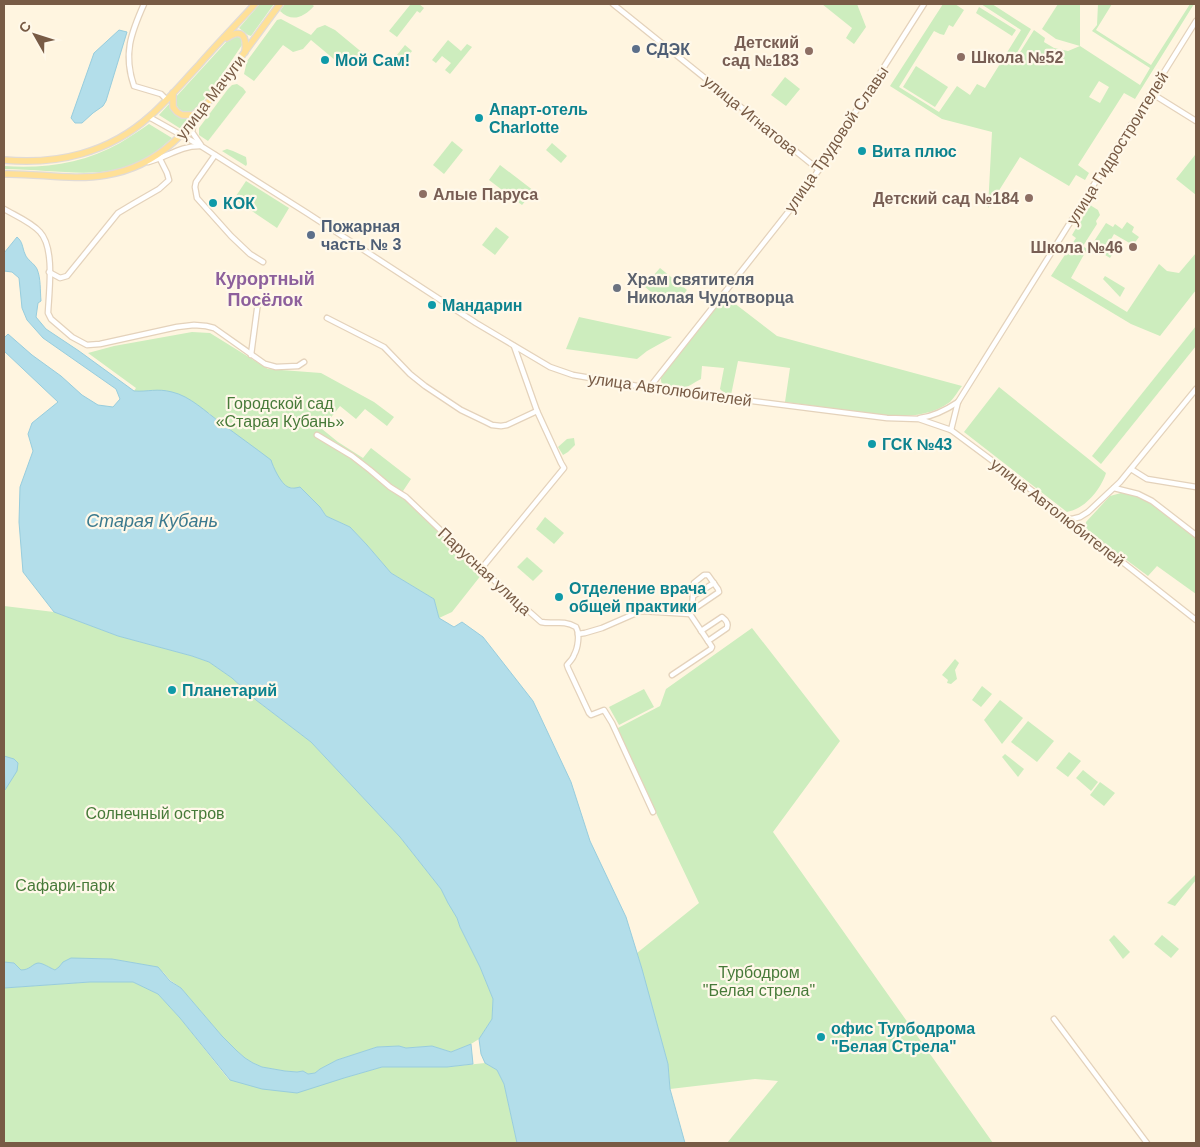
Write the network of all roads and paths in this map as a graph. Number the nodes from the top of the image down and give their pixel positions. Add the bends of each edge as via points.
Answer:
1 (144, 4) edge
2 (255, 4) edge
3 (280, 4) edge
4 (613, 4) edge
5 (924, 4) edge
6 (1196, 21) edge
7 (217, 45) junction
8 (245, 52) junction
9 (173, 93) junction
10 (1151, 94) junction
11 (213, 96) junction
12 (167, 100) junction
13 (149, 117) junction
14 (194, 121) junction
15 (1196, 121) edge
16 (182, 135) junction
17 (202, 146) junction
18 (215, 155) junction
19 (160, 159) junction
20 (4, 160) edge
21 (145, 163) junction
22 (819, 170) junction
23 (4, 174) edge
24 (4, 210) edge
25 (263, 262) dead end
26 (49, 272) junction
27 (258, 302) dead end
28 (327, 318) dead end
29 (514, 346) junction
30 (251, 354) junction
31 (304, 362) dead end
32 (649, 388) junction
33 (1196, 389) edge
34 (958, 402) junction
35 (538, 411) junction
36 (919, 419) junction
37 (951, 430) junction
38 (317, 435) dead end
39 (1131, 469) junction
40 (1196, 487) edge
41 (1114, 488) junction
42 (1065, 517) junction
43 (1196, 535) edge
44 (481, 569) junction
45 (714, 583) junction
46 (693, 596) junction
47 (691, 612) junction
48 (1196, 620) edge
49 (701, 630) junction
50 (578, 634) junction
51 (708, 641) junction
52 (672, 674) dead end
53 (653, 812) dead end
54 (1054, 1019) dead end
55 (1147, 1143) edge

1 - 12 street via 128,52 131,77 134,86 161,94
2 - 7 main road, улица Мачуги
3 - 8 main road, улица Мачуги
4 - 22 street, улица Игнатова
5 - 22 street, улица Трудовой Славы
6 - 10 street, улица Гидростроителей
7 - 8 main road via 238,33 245,39
7 - 9 main road, улица Мачуги
8 - 11 main road, улица Мачуги
9 - 11 main road via 173,107 188,116
9 - 12 main road, улица Мачуги
10 - 15 street
10 - 34 street, улица Гидростроителей
11 - 14 main road, улица Мачуги
12 - 13 main road, улица Мачуги
13 - 16 street, улица Автолюбителей
13 - 20 main road, улица Мачуги via 108,143 71,157 47,161
14 - 16 main road, улица Мачуги
14 - 17 street via 192,132
16 - 17 street, улица Автолюбителей
16 - 21 main road, улица Мачуги
17 - 18 street, улица Автолюбителей
17 - 19 street via 180,149
18 - 25 street via 196,182 197,198 231,236
18 - 29 street, улица Автолюбителей
19 - 21 street
19 - 26 street via 169,180 118,213 67,276 60,278
21 - 23 main road, улица Мачуги via 106,176 76,178
22 - 32 street, улица Трудовой Славы
24 - 26 street via 42,234 48,245
26 - 30 street via 48,313 51,319 87,345 194,325 214,328
27 - 30 street
28 - 35 street via 384,347 425,386 461,410 492,425 507,425
29 - 32 street, улица Автолюбителей via 550,367 573,375
29 - 35 street
30 - 31 street via 276,367 298,366
32 - 36 street, улица Автолюбителей via 887,418
33 - 39 street
34 - 36 street, улица Гидростроителей via 940,413
34 - 37 street, улица Гидростроителей
35 - 44 street via 564,468
36 - 37 street, улица Автолюбителей
37 - 42 street, улица Автолюбителей
38 - 44 street, Парусная улица via 406,496
39 - 40 street via 1147,479
39 - 41 street
41 - 42 street via 1080,517
41 - 43 street via 1152,501
42 - 48 street, улица Автолюбителей
44 - 50 street, Парусная улица via 540,622 566,622 576,627
45 - 46 street
45 - 46 street via 704,575 694,582
45 - 47 street via 719,592
46 - 47 street
47 - 49 street
47 - 50 street via 641,611 602,628
49 - 51 street
49 - 51 street via 722,617 726,619 727,628
50 - 53 street via 577,648 568,668 589,713 594,715 604,710 612,723
51 - 52 street via 712,649
54 - 55 street

